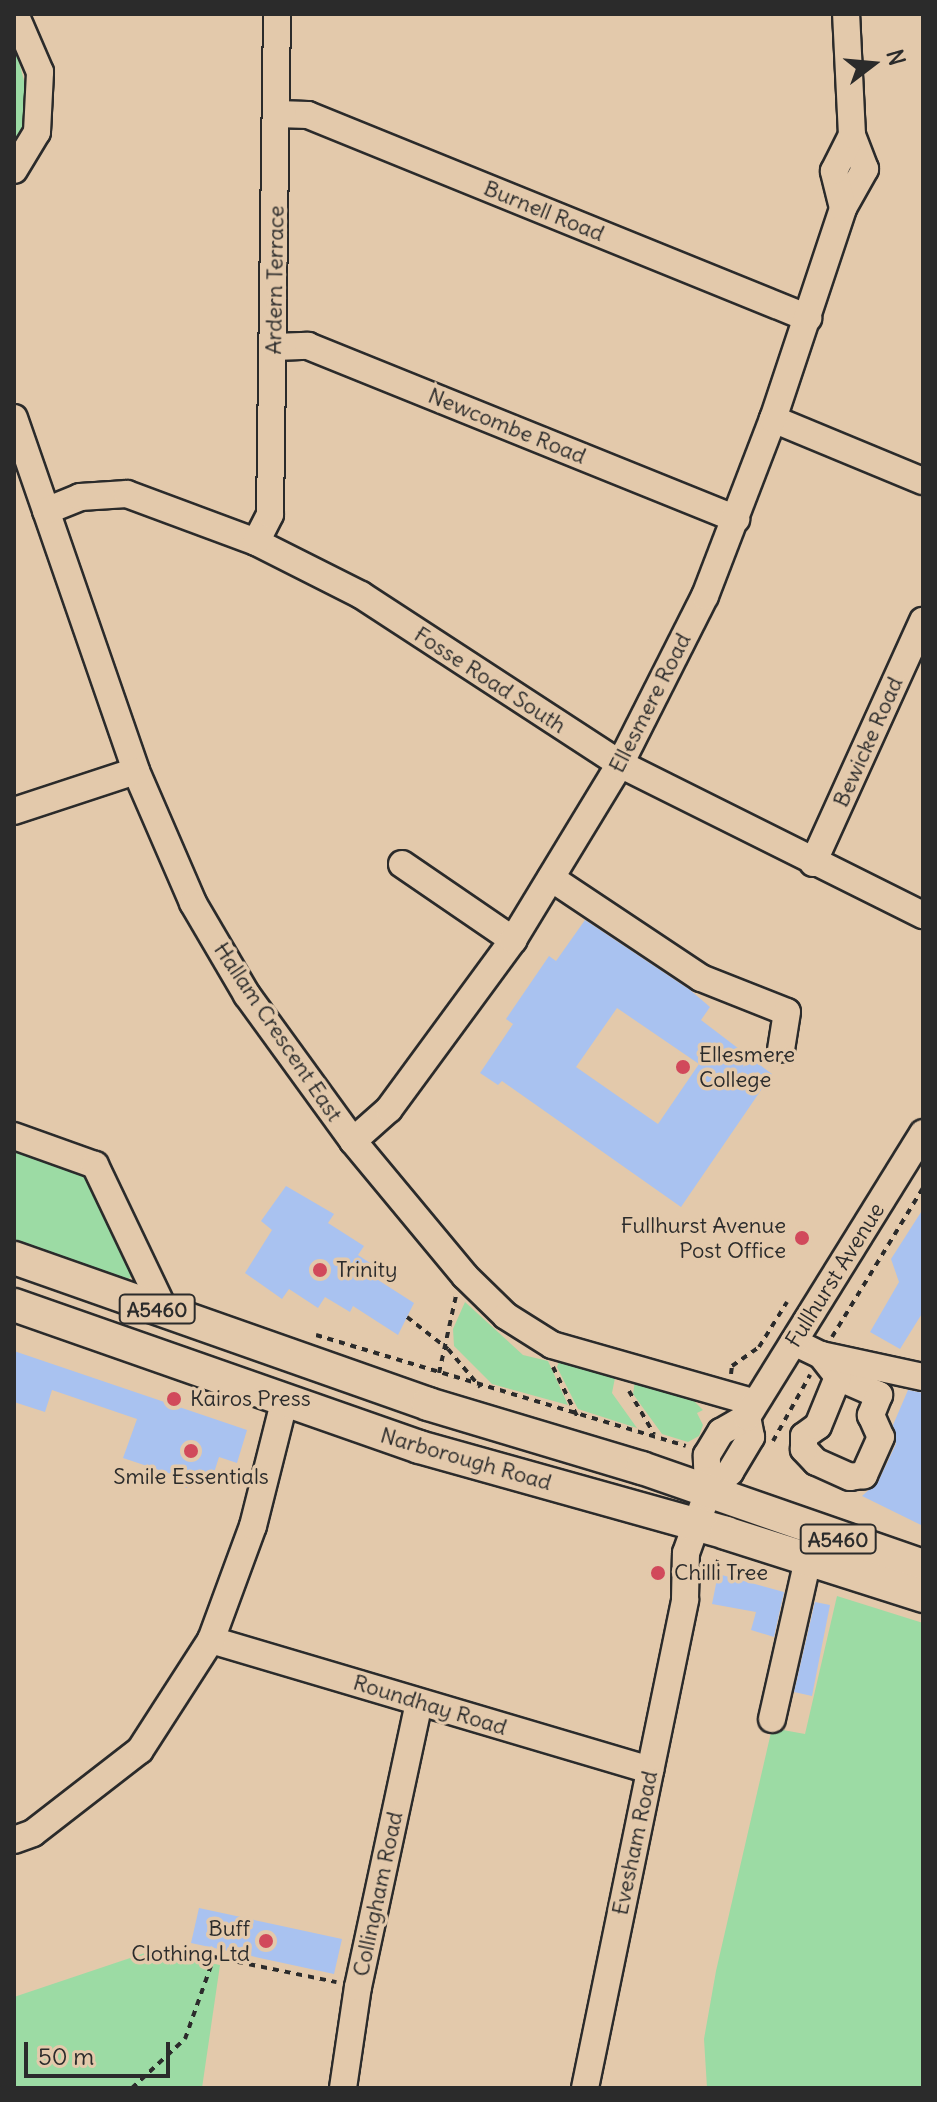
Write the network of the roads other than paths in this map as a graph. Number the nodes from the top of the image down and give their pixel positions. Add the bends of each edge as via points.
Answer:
1 (277, 14) edge
2 (846, 14) edge
3 (22, 16) edge
4 (277, 114) junction
5 (14, 170) edge
6 (808, 318) junction
7 (275, 347) junction
8 (14, 418) edge
9 (773, 419) junction
10 (923, 481) edge
11 (46, 511) junction
12 (736, 519) junction
13 (256, 542) junction
14 (923, 621) edge
15 (620, 764) junction
16 (136, 771) junction
17 (14, 811) edge
18 (813, 863) junction
19 (402, 864) dead end
20 (551, 878) junction
21 (923, 915) edge
22 (513, 940) junction
23 (781, 1049) dead end
24 (14, 1136) edge
25 (922, 1137) edge
26 (353, 1141) junction
27 (14, 1258) edge
28 (14, 1305) edge
29 (165, 1312) junction
30 (794, 1342) junction
31 (821, 1355) junction
32 (838, 1377) dead end
33 (923, 1377) edge
34 (713, 1392) junction
35 (284, 1403) junction
36 (751, 1410) junction
37 (710, 1438) junction
38 (708, 1492) junction
39 (698, 1525) junction
40 (808, 1559) junction
41 (923, 1566) edge
42 (923, 1596) edge
43 (211, 1640) junction
44 (419, 1702) junction
45 (772, 1719) dead end
46 (650, 1770) junction
47 (14, 1840) edge
48 (343, 2088) edge
49 (585, 2088) edge

1 - 4 street, Ardern Terrace
2 - 6 street, Ellesmere Road via 852,135 865,169 843,208
3 - 5 street via 40,72 37,132
4 - 6 street, Burnell Road via 308,115
4 - 7 street, Ardern Terrace
6 - 9 street, Ellesmere Road
7 - 12 street, Newcombe Road via 308,346
7 - 13 street, Ardern Terrace via 270,514
8 - 11 street, Hallam Crescent East
9 - 10 street
9 - 12 street, Ellesmere Road
11 - 13 street, Fosse Road South via 80,497 127,494
11 - 16 street, Hallam Crescent East
12 - 15 street, Ellesmere Road via 705,596
13 - 15 street, Fosse Road South via 361,595
14 - 18 street, Bewicke Road
15 - 18 street, Fosse Road South
15 - 20 street, Ellesmere Road
16 - 17 street
16 - 26 street, Hallam Crescent East via 193,903 247,995
18 - 21 street, Fosse Road South
19 - 22 street
20 - 22 street, Ellesmere Road
20 - 23 street via 701,978 787,1012
22 - 26 street, Ellesmere Road via 389,1109
24 - 29 street via 95,1165
25 - 30 street, Fullhurst Avenue
26 - 34 street, Hallam Crescent East via 465,1276 506,1316 552,1345
27 - 29 main road, Narborough Road / A5460
28 - 35 main road, Narborough Road / A5460
29 - 38 main road, Narborough Road / A5460 via 428,1404
30 - 31 street
30 - 36 street, Fullhurst Avenue
31 - 32 street
31 - 33 street
34 - 36 street, Hallam Crescent East
34 - 37 street
35 - 39 main road, Narborough Road / A5460 via 419,1447
35 - 43 street via 253,1526
36 - 37 street, Fullhurst Avenue
36 - 38 street, Fullhurst Avenue via 751,1437 730,1472
37 - 38 street, Fullhurst Avenue
38 - 39 street, Fullhurst Avenue
38 - 41 main road, Narborough Road / A5460
39 - 40 main road, Narborough Road / A5460
39 - 46 street, Evesham Road via 683,1574 685,1599
40 - 42 main road, Narborough Road / A5460
40 - 45 street
43 - 44 street, Roundhay Road
43 - 47 street via 140,1750 33,1833
44 - 46 street, Roundhay Road
44 - 48 street, Collingham Road via 358,1987
46 - 49 street, Evesham Road

